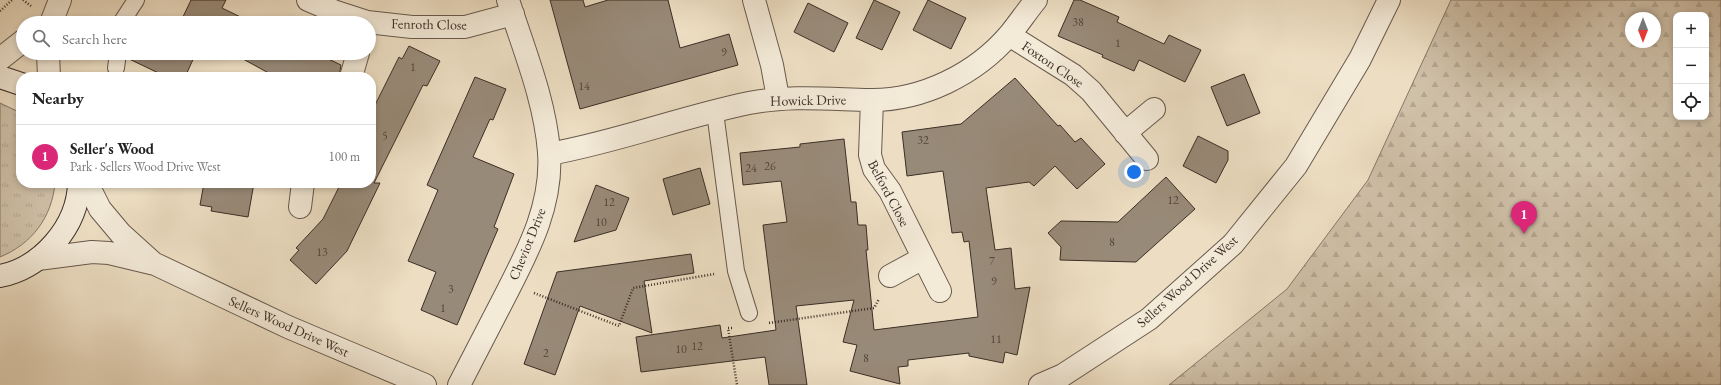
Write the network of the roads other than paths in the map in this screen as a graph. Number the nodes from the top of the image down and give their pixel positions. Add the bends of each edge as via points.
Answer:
1 (60, 0) edge
2 (136, 0) edge
3 (308, 0) edge
4 (754, 0) edge
5 (1036, 0) edge
6 (1389, 0) edge
7 (511, 7) edge
8 (52, 16) edge
9 (126, 16) edge
10 (348, 16) edge
11 (376, 23) edge
12 (1009, 35) junction
13 (16, 46) edge
14 (0, 59) edge
15 (48, 60) edge
16 (356, 60) edge
17 (49, 72) edge
18 (352, 72) edge
19 (0, 77) edge
20 (16, 82) edge
21 (778, 98) junction
22 (872, 100) junction
23 (1154, 109) dead end
24 (715, 112) junction
25 (1125, 133) junction
26 (549, 154) junction
27 (1147, 159) dead end
28 (78, 188) edge
29 (90, 188) edge
30 (302, 188) edge
31 (300, 207) dead end
32 (923, 258) junction
33 (38, 259) junction
34 (155, 264) junction
35 (0, 276) edge
36 (890, 276) road end
37 (940, 291) dead end
38 (749, 313) dead end
39 (425, 385) edge
40 (459, 385) edge
41 (1040, 385) edge

1 - 8 street
2 - 9 lane
3 - 10 street, Fenroth Close
4 - 21 street via 772,64
5 - 12 street, Howick Drive
6 - 41 street, Sellers Wood Drive West via 1360,59 1296,166 1233,244 1149,319 1063,375
7 - 11 street, Fenroth Close via 464,28
7 - 26 street, Cheviot Drive via 539,96
12 - 22 street, Howick Drive via 982,61 950,81 916,95
12 - 25 street, Foxton Close via 1073,76 1091,91
13 - 14 street
15 - 17 street
16 - 18 street
19 - 20 street
21 - 22 street, Howick Drive
21 - 24 street, Howick Drive
22 - 32 street, Belford Close via 870,155 874,169 890,191
23 - 25 street
24 - 26 street, Howick Drive via 584,148
24 - 38 lane via 736,271
25 - 27 street, Foxton Close
26 - 40 street, Cheviot Drive via 547,188 541,219 527,253
28 - 33 street via 74,212 59,238
29 - 34 street, Sellers Wood Drive West via 100,209 121,234
30 - 31 street
32 - 36 street
32 - 37 street, Belford Close
33 - 34 street, Sellers Wood Drive West via 92,252 109,253
33 - 35 street via 23,268
34 - 39 street, Sellers Wood Drive West via 288,327

